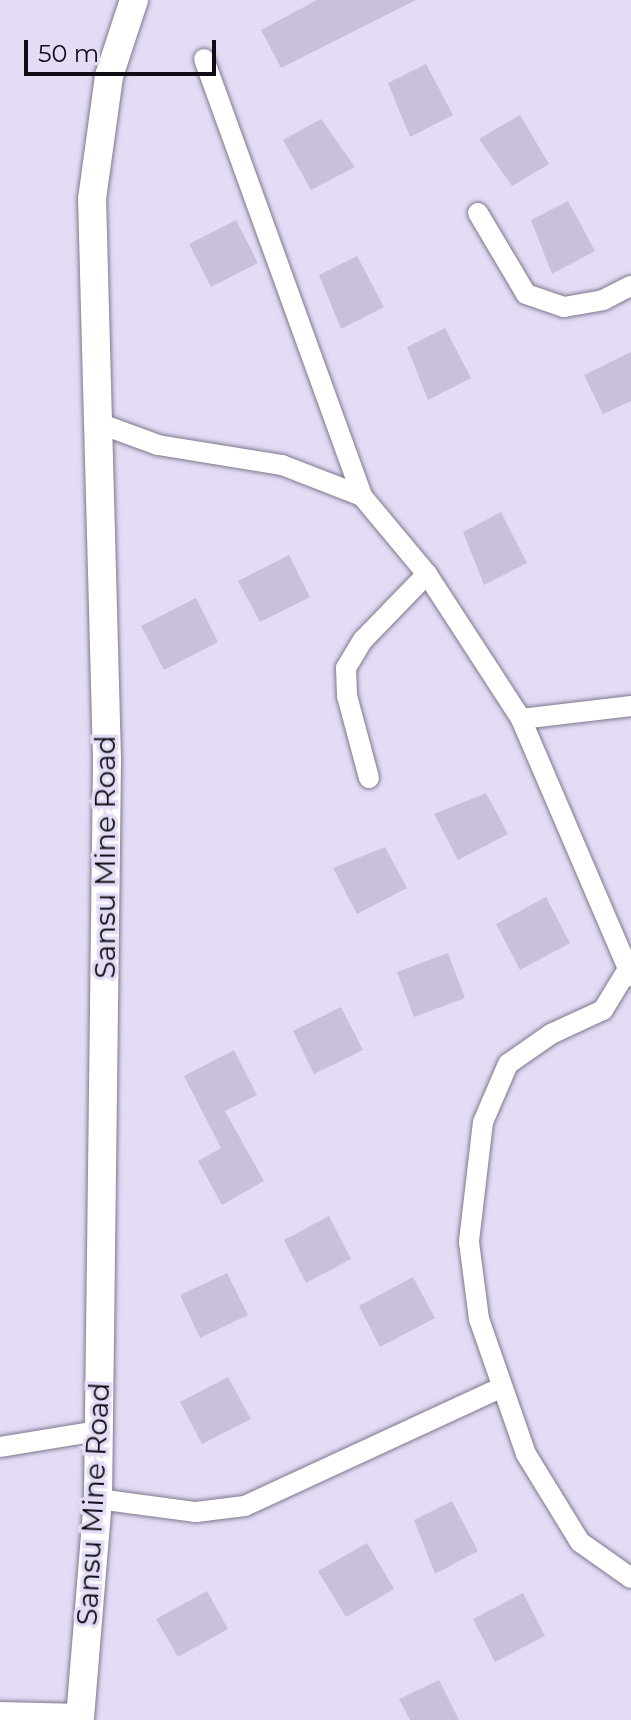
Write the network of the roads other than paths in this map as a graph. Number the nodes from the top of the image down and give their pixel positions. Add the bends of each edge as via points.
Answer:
1 (134, 0) edge
2 (204, 59) dead end
3 (478, 213) dead end
4 (631, 286) edge
5 (98, 423) junction
6 (362, 496) junction
7 (427, 574) junction
8 (631, 706) edge
9 (521, 719) junction
10 (369, 778) dead end
11 (630, 972) edge
12 (500, 1388) junction
13 (98, 1431) junction
14 (0, 1447) edge
15 (98, 1499) junction
16 (631, 1578) edge
17 (0, 1716) edge

1 - 5 street, Sansu Mine Road via 109,76 92,199
2 - 6 street
3 - 4 street via 526,294 564,307 603,300
5 - 6 street via 158,445 282,465
5 - 13 street, Sansu Mine Road via 107,759
6 - 7 street
7 - 9 street
7 - 10 street via 363,640 346,668 347,696
8 - 9 street
9 - 11 street
11 - 12 street via 603,1010 551,1034 508,1064 483,1122 469,1242 479,1319
12 - 15 street via 245,1506 196,1512
12 - 16 street via 526,1454 580,1542
13 - 14 street
13 - 15 street, Sansu Mine Road
15 - 17 street, Sansu Mine Road via 80,1718

